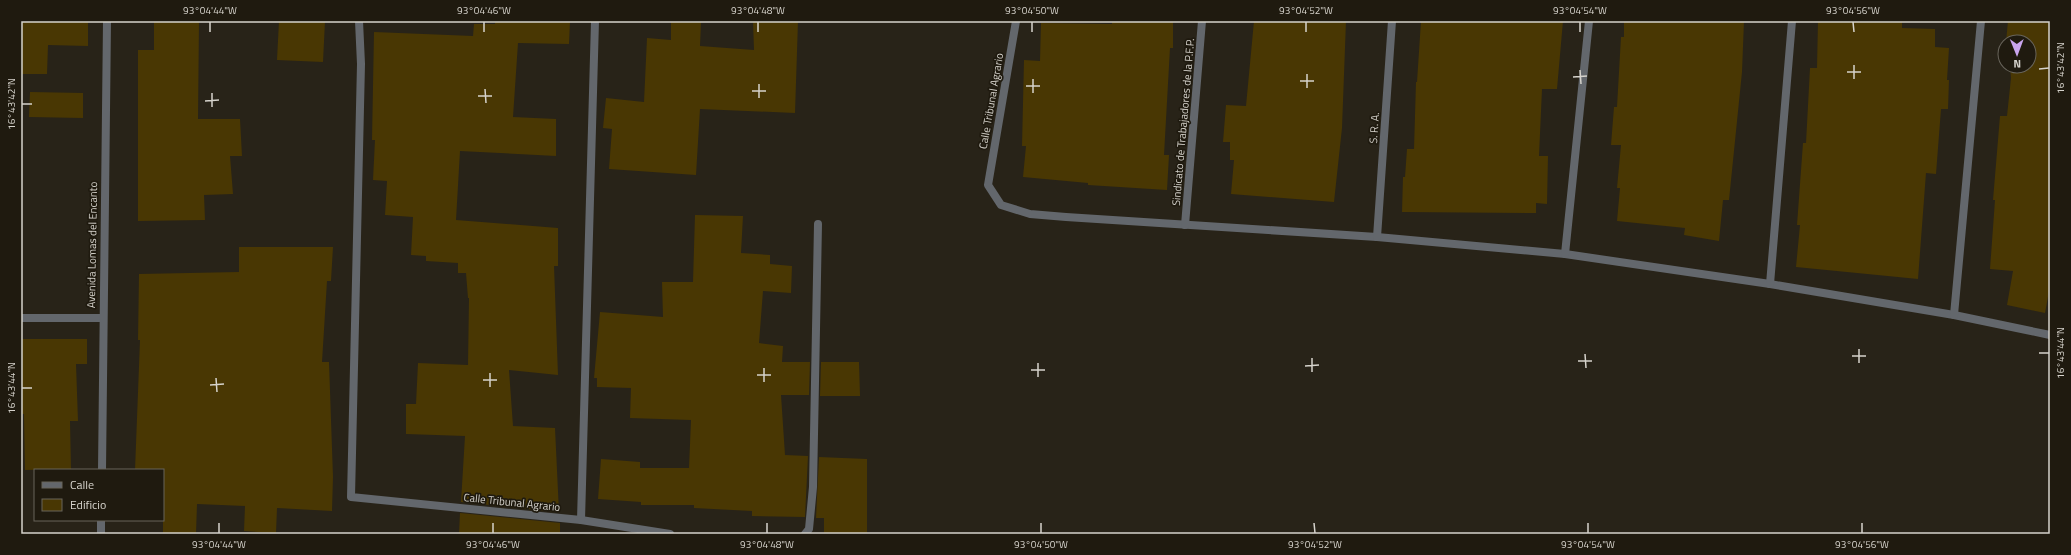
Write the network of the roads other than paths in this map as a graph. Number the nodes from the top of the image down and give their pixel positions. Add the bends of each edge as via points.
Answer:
1 (107, 21) edge
2 (359, 21) edge
3 (595, 21) edge
4 (1016, 21) edge
5 (1202, 21) edge
6 (1392, 21) edge
7 (1589, 21) edge
8 (1792, 21) edge
9 (1981, 21) edge
10 (818, 224) dead end
11 (1185, 225) junction
12 (1377, 236) junction
13 (1564, 254) junction
14 (1770, 284) junction
15 (1954, 315) junction
16 (21, 318) edge
17 (102, 318) junction
18 (2050, 335) edge
19 (102, 469) edge
20 (581, 520) junction
21 (102, 521) edge
22 (101, 534) edge
23 (670, 534) edge
24 (805, 534) edge

1 - 17 street, Avenida Lomas del Encanto
2 - 20 street, Calle Tribunal Agrario via 361,64 351,497
3 - 20 street
4 - 11 street, Calle Tribunal Agrario via 988,186 1001,205 1030,214
5 - 11 street, Sindicato de Trabajadores de la P.F.P.
6 - 12 street, S. R. A.
7 - 13 street
8 - 14 street
9 - 15 street
10 - 24 street via 813,487 809,529
11 - 12 street
12 - 13 street
13 - 14 street
14 - 15 street
15 - 18 street
16 - 17 street
17 - 19 street, Avenida Lomas del Encanto
20 - 23 street, Calle Tribunal Agrario
21 - 22 street

